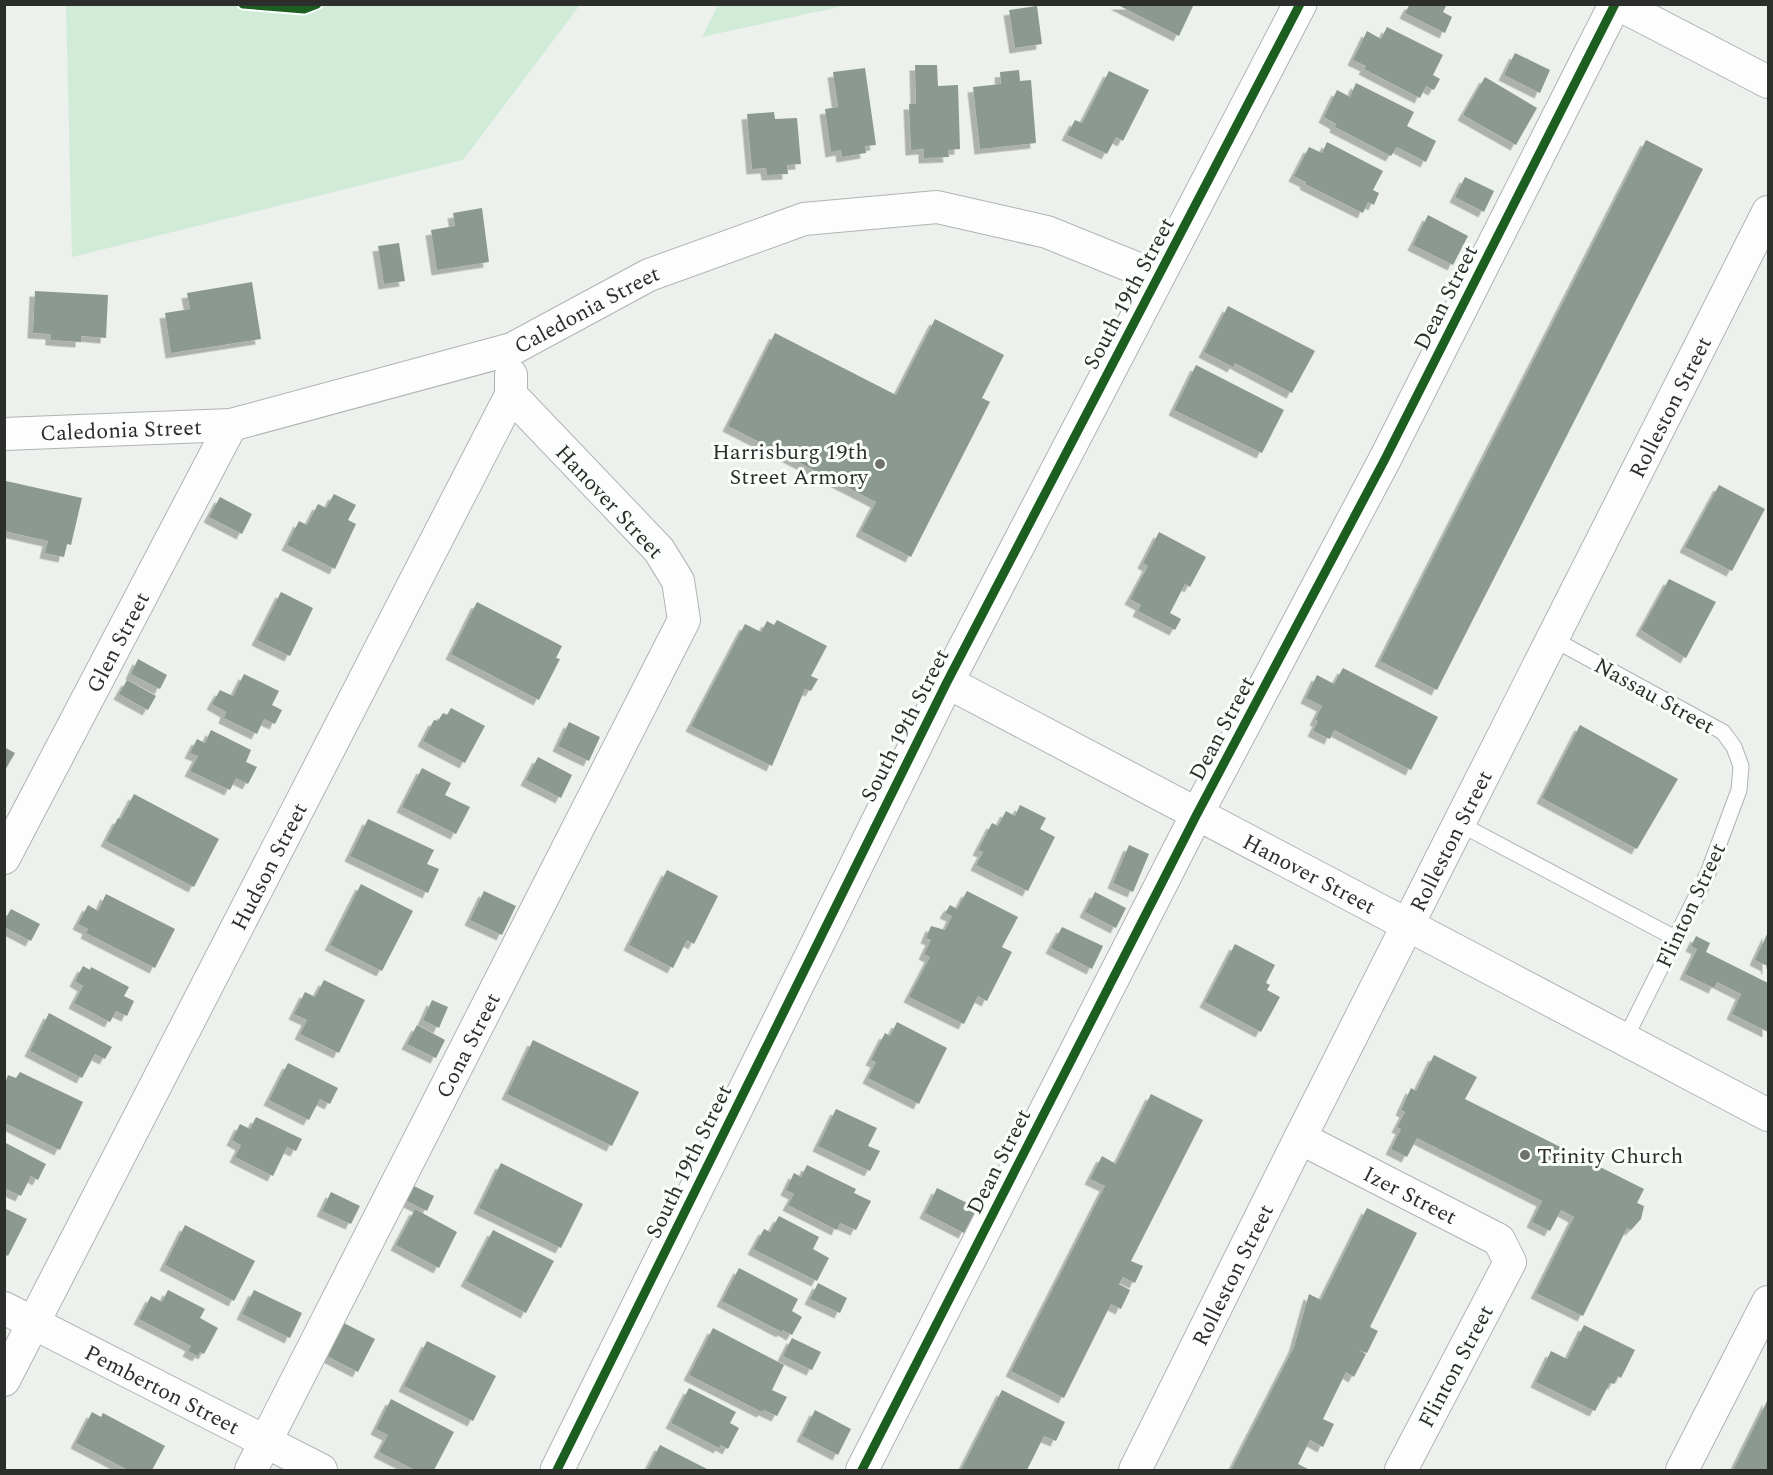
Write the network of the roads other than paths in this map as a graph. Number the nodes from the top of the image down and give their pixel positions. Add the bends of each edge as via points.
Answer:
1 (1300, 4) edge
2 (1617, 4) edge
3 (1768, 82) edge
4 (1768, 212) edge
5 (1158, 277) junction
6 (512, 349) junction
7 (511, 395) junction
8 (231, 425) junction
9 (4, 434) edge
10 (684, 620) joint
11 (1553, 639) junction
12 (947, 682) junction
13 (1741, 766) joint
14 (1197, 814) junction
15 (1460, 824) junction
16 (4, 858) edge
17 (1409, 925) junction
18 (1675, 938) junction
19 (1624, 1039) junction
20 (1768, 1115) edge
21 (1300, 1138) junction
22 (1510, 1262) joint
23 (1768, 1302) edge
24 (4, 1308) edge
25 (33, 1323) junction
26 (4, 1380) edge
27 (265, 1442) junction
28 (250, 1470) edge
29 (321, 1470) edge
30 (557, 1470) edge
31 (862, 1470) edge
32 (1135, 1470) edge
33 (1401, 1470) edge
34 (1682, 1470) edge

1 - 5 street, South 19th Street
2 - 3 street
2 - 14 street, Dean Street via 1380,469
4 - 11 street, Rolleston Street
5 - 6 street, Caledonia Street via 1047,232 937,207 804,219 649,275
5 - 12 street, South 19th Street
6 - 7 street, Hudson Street
6 - 8 street, Caledonia Street
7 - 10 street, Hanover Street via 658,550 678,581
7 - 25 street, Hudson Street
8 - 9 street, Caledonia Street
8 - 16 street, Glen Street
10 - 27 street, Cona Street
11 - 13 lane, Nassau Street via 1723,732
11 - 15 street, Rolleston Street
12 - 14 street, Hanover Street
12 - 30 street, South 19th Street
13 - 18 lane, Flinton Street via 1739,790 1708,873
14 - 17 street, Hanover Street
14 - 31 street, Dean Street
15 - 17 street, Rolleston Street
15 - 18 lane
17 - 19 street, Hanover Street
17 - 21 street, Rolleston Street
18 - 19 lane, Flinton Street
19 - 20 street, Hanover Street
21 - 22 street, Izer Street via 1499,1240
21 - 32 street, Rolleston Street
22 - 33 street, Flinton Street
23 - 34 street
24 - 25 street, Pemberton Street
25 - 26 street, Hudson Street
25 - 27 street, Pemberton Street
27 - 28 street, Cona Street
27 - 29 street, Pemberton Street

